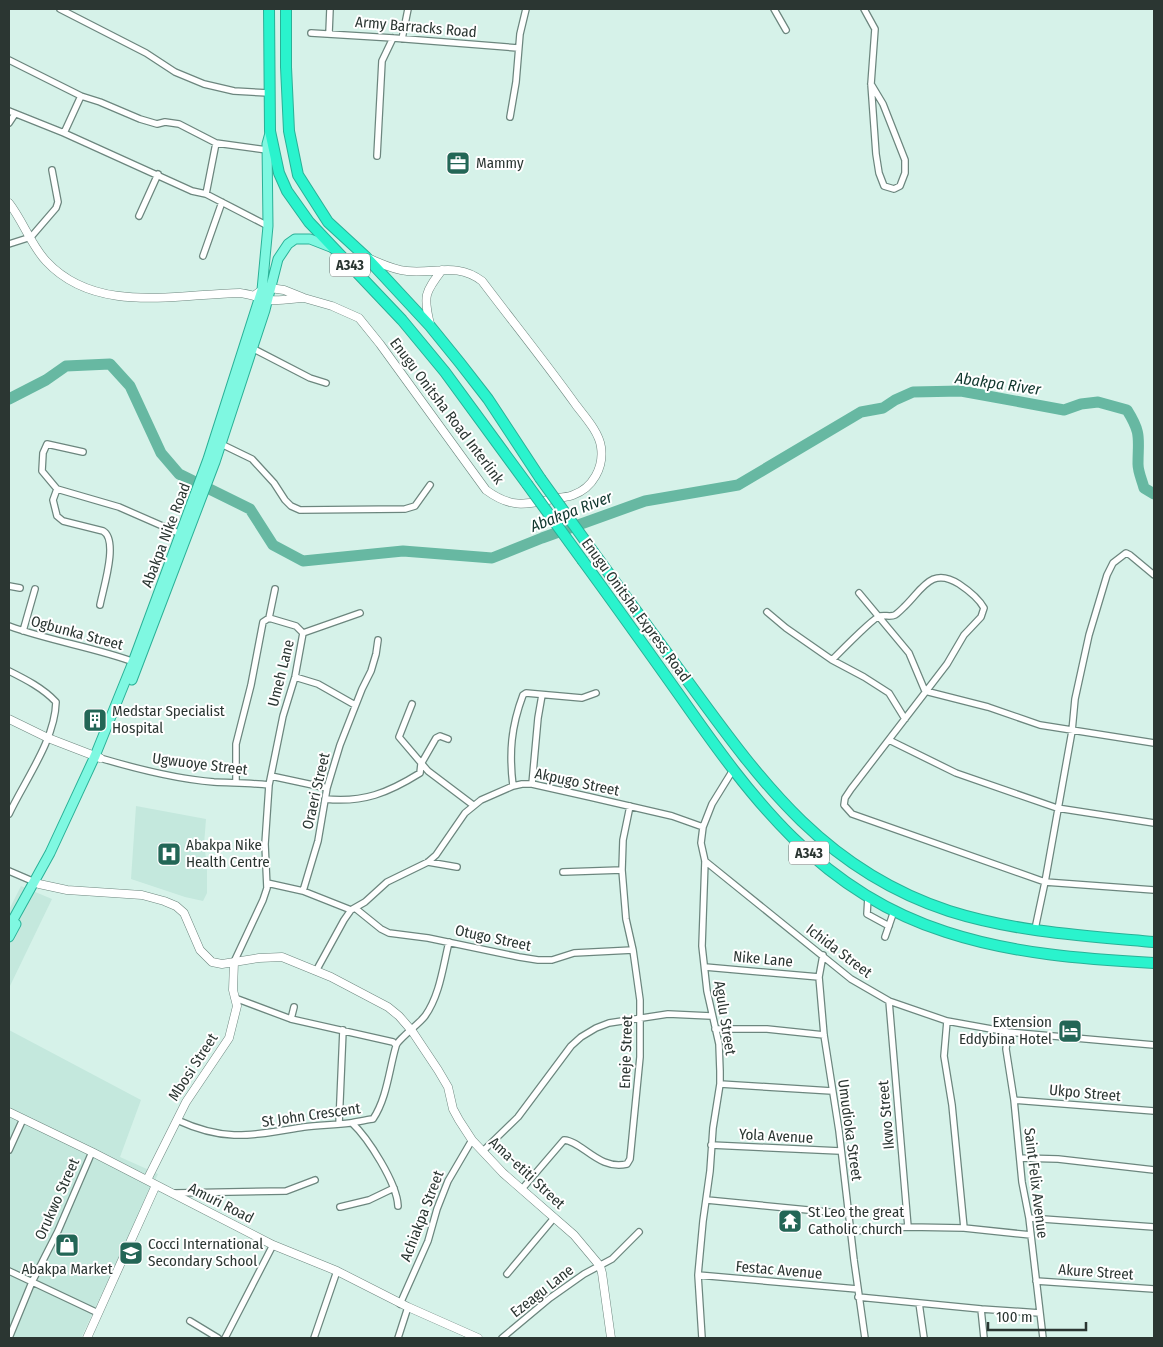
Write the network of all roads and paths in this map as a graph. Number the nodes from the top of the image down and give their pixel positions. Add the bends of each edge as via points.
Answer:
1 (60, 9) edge
2 (269, 9) edge
3 (286, 9) edge
4 (330, 9) edge
5 (408, 9) edge
6 (526, 9) edge
7 (774, 9) edge
8 (864, 9) edge
9 (786, 30) dead end
10 (311, 33) dead end
11 (329, 33) junction
12 (393, 38) junction
13 (402, 39) junction
14 (518, 48) junction
15 (9, 60) edge
16 (871, 84) junction
17 (269, 93) junction
18 (81, 96) junction
19 (12, 112) edge
20 (510, 117) dead end
21 (9, 123) edge
22 (270, 131) junction
23 (64, 133) junction
24 (216, 143) junction
25 (267, 150) junction
26 (377, 156) dead end
27 (52, 170) dead end
28 (158, 174) junction
29 (206, 194) junction
30 (222, 202) junction
31 (9, 203) edge
32 (139, 216) dead end
33 (268, 226) junction
34 (31, 237) junction
35 (9, 244) edge
36 (335, 249) junction
37 (203, 256) dead end
38 (366, 257) junction
39 (442, 270) junction
40 (264, 292) junction
41 (304, 298) junction
42 (430, 326) junction
43 (252, 348) junction
44 (326, 383) dead end
45 (217, 443) junction
46 (83, 452) dead end
47 (430, 486) dead end
48 (57, 489) junction
49 (184, 536) junction
50 (1154, 575) edge
51 (9, 586) edge
52 (20, 588) dead end
53 (275, 588) dead end
54 (35, 589) dead end
55 (859, 593) dead end
56 (100, 605) dead end
57 (767, 612) dead end
58 (360, 613) dead end
59 (878, 616) junction
60 (269, 618) junction
61 (9, 626) edge
62 (23, 631) junction
63 (303, 633) junction
64 (378, 640) dead end
65 (832, 660) junction
66 (136, 663) junction
67 (9, 671) edge
68 (295, 677) junction
69 (925, 691) junction
70 (596, 692) dead end
71 (542, 695) junction
72 (355, 704) junction
73 (412, 704) dead end
74 (9, 719) edge
75 (905, 719) junction
76 (1072, 731) junction
77 (48, 738) junction
78 (448, 739) dead end
79 (889, 740) junction
80 (1154, 743) edge
81 (97, 757) junction
82 (421, 766) junction
83 (733, 770) junction
84 (271, 776) junction
85 (236, 782) junction
86 (532, 784) junction
87 (269, 785) junction
88 (514, 786) junction
89 (326, 788) junction
90 (324, 799) junction
91 (473, 805) junction
92 (630, 806) junction
93 (1056, 808) junction
94 (9, 814) edge
95 (1154, 823) edge
96 (702, 828) junction
97 (705, 861) junction
98 (428, 862) junction
99 (457, 867) dead end
100 (622, 870) junction
101 (9, 871) edge
102 (563, 872) dead end
103 (267, 882) junction
104 (1045, 882) junction
105 (37, 883) junction
106 (1154, 890) edge
107 (303, 891) junction
108 (868, 897) junction
109 (353, 909) junction
110 (894, 911) junction
111 (889, 926) junction
112 (9, 927) edge
113 (1034, 929) junction
114 (9, 937) edge
115 (885, 937) dead end
116 (449, 942) junction
117 (1154, 942) edge
118 (633, 950) junction
119 (823, 955) junction
120 (234, 962) junction
121 (1154, 963) edge
122 (705, 967) junction
123 (316, 971) junction
124 (819, 977) junction
125 (235, 998) junction
126 (889, 1001) junction
127 (294, 1008) dead end
128 (711, 1016) junction
129 (291, 1019) junction
130 (640, 1019) junction
131 (947, 1021) junction
132 (715, 1029) junction
133 (342, 1030) junction
134 (412, 1031) junction
135 (1008, 1032) junction
136 (824, 1035) junction
137 (396, 1044) junction
138 (1154, 1045) edge
139 (720, 1084) junction
140 (832, 1091) junction
141 (1014, 1100) junction
142 (9, 1112) edge
143 (1154, 1112) edge
144 (23, 1119) junction
145 (177, 1120) junction
146 (352, 1123) junction
147 (339, 1124) junction
148 (472, 1140) junction
149 (711, 1145) junction
150 (9, 1150) edge
151 (483, 1151) junction
152 (840, 1151) junction
153 (92, 1152) junction
154 (1020, 1158) junction
155 (1154, 1170) edge
156 (147, 1180) junction
157 (315, 1180) dead end
158 (156, 1185) junction
159 (394, 1188) junction
160 (522, 1190) junction
161 (170, 1193) junction
162 (707, 1200) junction
163 (398, 1206) dead end
164 (340, 1207) dead end
165 (849, 1214) junction
166 (554, 1218) junction
167 (1030, 1218) junction
168 (908, 1227) junction
169 (1154, 1227) edge
170 (964, 1228) junction
171 (851, 1231) junction
172 (639, 1232) dead end
173 (1030, 1235) junction
174 (273, 1245) junction
175 (600, 1266) junction
176 (9, 1271) edge
177 (336, 1271) junction
178 (507, 1274) dead end
179 (698, 1275) junction
180 (1036, 1281) junction
181 (32, 1282) junction
182 (1154, 1288) edge
183 (857, 1289) junction
184 (858, 1297) junction
185 (919, 1303) junction
186 (404, 1305) junction
187 (981, 1309) junction
188 (98, 1312) junction
189 (1040, 1313) junction
190 (190, 1321) dead end
191 (9, 1338) edge
192 (87, 1338) edge
193 (218, 1338) edge
194 (225, 1338) edge
195 (314, 1338) edge
196 (398, 1338) edge
197 (478, 1338) edge
198 (502, 1338) edge
199 (611, 1338) edge
200 (702, 1338) edge
201 (865, 1338) edge
202 (924, 1338) edge
203 (984, 1338) edge
204 (1043, 1338) edge

1 - 17 street via 146,53 175,72 204,84 234,91
2 - 17 highway, Enugu Onitsha Express Road / A343
3 - 38 highway, Enugu Onitsha Express Road / A343 via 289,131 298,175 328,222
4 - 11 street
5 - 13 street
6 - 14 street
7 - 9 street
8 - 16 street via 875,29
10 - 11 street, Army Barracks Road
11 - 12 street, Army Barracks Road
12 - 13 street, Army Barracks Road
12 - 26 street via 382,61
13 - 14 street, Army Barracks Road
14 - 20 street
15 - 18 street
16 - 16 street via 883,104 905,160 905,173 900,186 894,189 884,186 879,173
17 - 22 highway, Enugu Onitsha Express Road / A343
18 - 23 street
18 - 24 street via 149,122 179,124
19 - 21 street
19 - 23 street
22 - 25 main road, Abakpa Nike Road
22 - 36 highway, Enugu Onitsha Express Road / A343 via 287,191 309,222
23 - 28 street
24 - 25 street
24 - 29 street
25 - 33 main road, Abakpa Nike Road
27 - 34 street via 58,202
28 - 29 street via 192,191
28 - 32 street
29 - 30 street
30 - 33 street
30 - 37 street
31 - 34 street
33 - 40 main road, Abakpa Nike Road
34 - 35 street
34 - 40 street via 39,253 57,271 102,294 144,298
36 - 40 main road via 310,239 295,238 278,259
36 - 83 highway, Enugu Onitsha Express Road / A343, bridge via 446,372
38 - 39 street, Enugu Onitsha Road Interlink via 400,270
38 - 42 highway, Enugu Onitsha Express Road / A343
39 - 41 street, Enugu Onitsha Road Interlink via 464,271 482,281 596,433 602,461 586,488 573,496 528,504 511,504 498,499 486,490 359,318
39 - 42 street via 430,285 425,302
40 - 41 street, Enugu Onitsha Road Interlink via 284,290
40 - 41 street, Enugu Onitsha Road Interlink via 279,300
40 - 43 main road, Abakpa Nike Road
40 - 45 main road, Abakpa Nike Road
42 - 113 highway, Enugu Onitsha Express Road / A343, bridge via 488,399 540,478 758,776 807,828 843,856 902,891 960,914
43 - 44 street
43 - 45 main road, Abakpa Nike Road
45 - 47 street via 252,459 291,506 300,510 405,509 415,506
45 - 49 main road, Abakpa Nike Road
46 - 48 street via 47,444 42,472
48 - 49 street via 119,507
48 - 56 street via 53,500 63,521 103,531 110,538
49 - 66 main road, Abakpa Nike Road
50 - 76 street via 1126,553 1113,564 1107,575 1089,635 1075,699
51 - 52 street
53 - 60 street
54 - 62 street
55 - 59 street
57 - 65 street
58 - 63 street
59 - 65 street
59 - 69 street via 909,653
59 - 69 street via 895,615 925,583 943,577 955,581 982,603 981,618 964,635 947,664
60 - 63 street, Umeh Lane via 296,626
60 - 85 street, Umeh Lane via 263,622 236,744
61 - 62 street, Ogbunka Street
62 - 66 street, Ogbunka Street
63 - 68 street, Umeh Lane
64 - 72 street, Oraeri Street via 371,671
65 - 75 street via 889,693
66 - 81 main road, Abakpa Nike Road
67 - 77 street via 50,695 56,702
68 - 72 street via 318,684
68 - 84 street, Umeh Lane
69 - 75 street
69 - 76 street via 988,707 1040,725
70 - 71 street via 582,698
71 - 86 street
71 - 88 street via 523,695 510,753
72 - 89 street, Oraeri Street
73 - 82 street via 399,737
74 - 77 street
75 - 79 street
76 - 80 street
76 - 93 street
77 - 81 street
77 - 94 street
78 - 82 street via 436,738
79 - 93 street via 956,773
79 - 104 street via 845,798 844,805 852,814
81 - 85 street, Ugwuoye Street via 185,778
81 - 105 main road, Abakpa Nike Road
82 - 90 street via 420,773 385,792 346,801
82 - 91 street
83 - 96 street, Agulu Street
83 - 108 highway, Enugu Onitsha Express Road / A343 via 794,841
84 - 87 street, Umeh Lane
84 - 89 street
85 - 87 street, Ugwuoye Street
86 - 88 street, Akpugo Street
86 - 92 street, Akpugo Street
87 - 103 street, Umeh Lane via 265,844
88 - 91 street, Akpugo Street
89 - 90 street, Oraeri Street
90 - 107 street, Oraeri Street via 318,841
91 - 98 street, Akpugo Street
92 - 96 street, Akpugo Street via 672,816
92 - 100 street, Eneje Street via 623,840
93 - 95 street
93 - 104 street
96 - 97 street, Agulu Street
97 - 119 street, Ichida Street
97 - 122 street, Agulu Street via 702,946
98 - 99 street
98 - 109 street, Akpugo Street via 387,882
100 - 102 street
100 - 118 street, Eneje Street via 626,919
101 - 105 street
103 - 107 street, Otugo Street
103 - 120 street, Umeh Lane via 263,900
104 - 106 street
104 - 113 street
105 - 112 main road, Abakpa Nike Road
105 - 114 main road, Abakpa Nike Road
105 - 120 street, Ama-etiti Street via 67,890 142,895 176,906 184,913 200,950 212,962
107 - 109 street, Otugo Street
108 - 110 highway, Enugu Onitsha Express Road / A343
108 - 111 street via 867,914
109 - 116 street, Otugo Street via 389,933
109 - 123 street, Akpugo Street
110 - 111 street
110 - 121 highway, Enugu Onitsha Express Road / A343 via 944,932 984,943 1077,958
111 - 115 street
113 - 117 highway, Enugu Onitsha Express Road / A343
116 - 118 street, Otugo Street via 538,960 552,960 574,953
116 - 134 street via 431,1006
118 - 130 street, Eneje Street
119 - 124 street, Umudioka Street
119 - 126 street, Ichida Street via 851,979
120 - 123 street, Ama-etiti Street via 282,957
120 - 125 street, Mbosi Street
122 - 124 street, Nike Lane
122 - 128 street, Agulu Street
123 - 134 street, Ama-etiti Street via 388,1007
124 - 136 street, Umudioka Street
125 - 129 street
125 - 145 street, Mbosi Street via 237,1006 229,1038
126 - 131 street, Ichida Street
126 - 168 street, Ikwo Street
127 - 129 street
128 - 130 street via 668,1014
128 - 132 street, Agulu Street
129 - 133 street
130 - 151 street via 610,1023 581,1037 518,1116
130 - 160 street, Eneje Street via 636,1106 627,1164 620,1166 595,1158 564,1140
131 - 135 street, Ichida Street
131 - 170 street via 944,1056
132 - 136 street via 767,1029
132 - 139 street, Agulu Street via 719,1044
133 - 137 street
133 - 147 street
134 - 137 street
134 - 148 street, Ama-etiti Street via 448,1087 453,1109
135 - 138 street, Ichida Street
135 - 141 street, Saint Felix Avenue via 1006,1049
136 - 140 street, Umudioka Street
137 - 146 street, St John Crescent via 377,1113 372,1119
139 - 140 street
139 - 149 street, Agulu Street
140 - 152 street, Umudioka Street
141 - 143 street, Ukpo Street
141 - 154 street, Saint Felix Avenue
142 - 144 street, Amuri Road
144 - 150 street
144 - 153 street, Amuri Road
145 - 147 street, St John Crescent via 205,1131 231,1136
145 - 156 street, Mbosi Street
146 - 147 street, St John Crescent
146 - 159 street via 374,1152
148 - 151 street, Ama-etiti Street
148 - 186 street, Achiakpa Street via 448,1181
149 - 152 street, Yola Avenue
149 - 162 street, Agulu Street
151 - 160 street, Ama-etiti Street
152 - 165 street, Umudioka Street
153 - 156 street, Amuri Road
153 - 181 street, Orukwo Street
154 - 155 street
154 - 167 street, Saint Felix Avenue
156 - 158 street, Amuri Road
157 - 161 street via 286,1191
158 - 161 street, Amuri Road
158 - 188 street
159 - 163 street
159 - 164 street via 369,1200
160 - 166 street, Ama-etiti Street
161 - 174 street, Amuri Road
162 - 165 street
162 - 179 street, Agulu Street
165 - 171 street, Umudioka Street
166 - 175 street, Ama-etiti Street
166 - 178 street
167 - 169 street
167 - 173 street, Saint Felix Avenue
168 - 170 street
168 - 171 street
170 - 173 street
171 - 183 street, Umudioka Street
172 - 175 street, Ezeagu Lane
173 - 180 street, Saint Felix Avenue
174 - 177 street, Amuri Road
174 - 194 street
175 - 198 street, Ezeagu Lane via 550,1298
175 - 199 street
176 - 181 street
177 - 186 street, Amuri Road
177 - 195 street
179 - 183 street, Festac Avenue
179 - 200 street, Agulu Street
180 - 182 street, Akure Street
180 - 189 street, Saint Felix Avenue
181 - 188 street
181 - 191 street, Orukwo Street
183 - 184 street, Umudioka Street
184 - 185 street
184 - 201 street, Umudioka Street
185 - 187 street
185 - 202 street
186 - 196 street, Achiakpa Street
186 - 197 street, Amuri Road
187 - 189 street
187 - 203 street
188 - 192 street
189 - 204 street, Saint Felix Avenue
190 - 193 street

